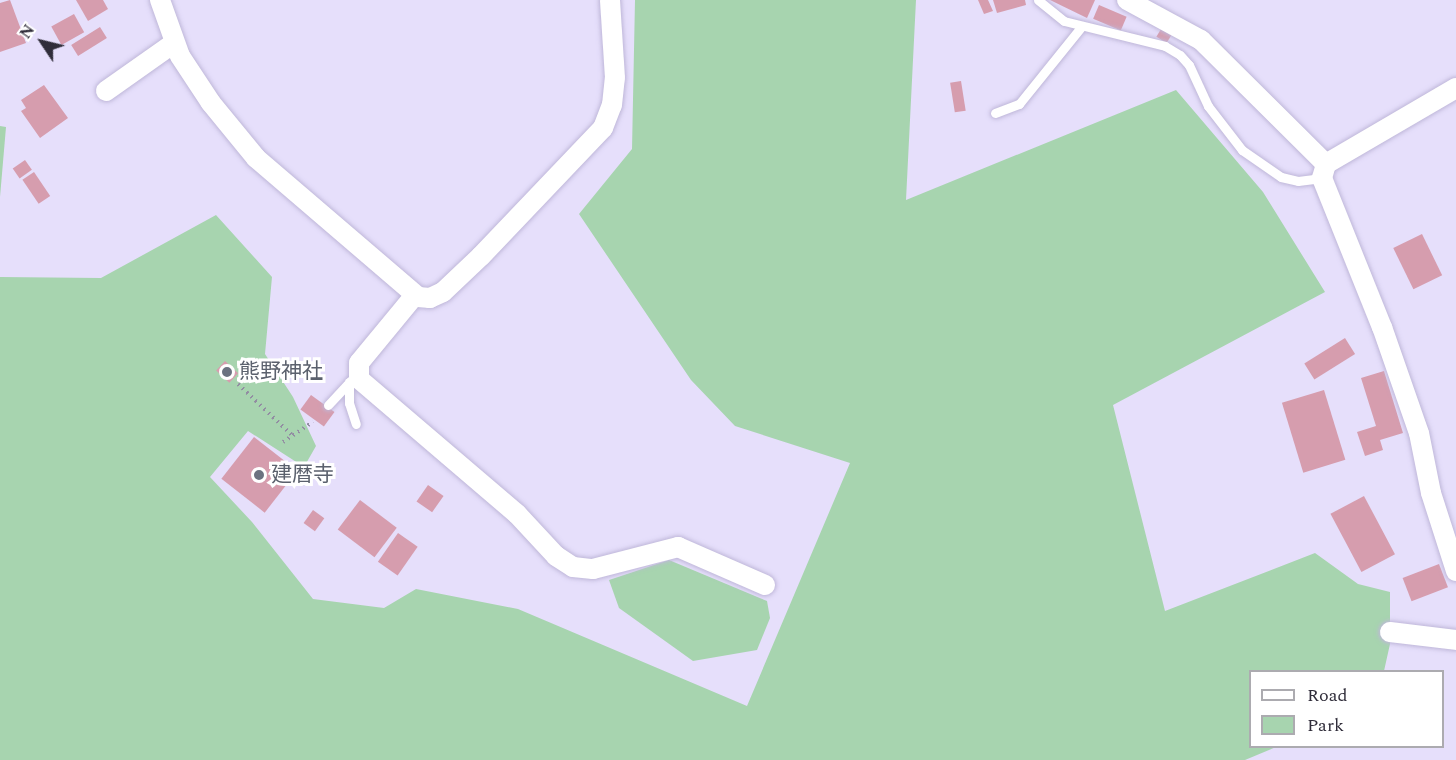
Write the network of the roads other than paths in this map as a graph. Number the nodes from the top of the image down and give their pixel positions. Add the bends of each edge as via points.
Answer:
1 (160, 0) edge
2 (610, 0) edge
3 (1038, 0) edge
4 (1127, 0) edge
5 (1082, 26) junction
6 (174, 44) junction
7 (1456, 88) edge
8 (106, 92) dead end
9 (995, 113) dead end
10 (1324, 171) junction
11 (415, 295) junction
12 (353, 378) junction
13 (328, 405) dead end
14 (356, 424) dead end
15 (1456, 571) edge
16 (765, 585) dead end
17 (1390, 632) dead end
18 (1456, 640) edge

1 - 6 street
2 - 11 street via 615,78 612,105 603,128 443,292 430,298
3 - 5 lane via 1064,21
4 - 10 street via 1201,40
5 - 9 lane via 1019,104
5 - 10 lane via 1165,46 1180,55 1189,65 1208,106 1242,150 1281,177 1298,181
6 - 8 street
6 - 11 street via 211,103 256,158
7 - 10 street
10 - 15 street via 1419,433 1431,492
11 - 12 street via 359,363
12 - 13 lane
12 - 14 lane via 350,403
12 - 16 street via 517,514 556,556 573,567 593,569 678,547
17 - 18 street

